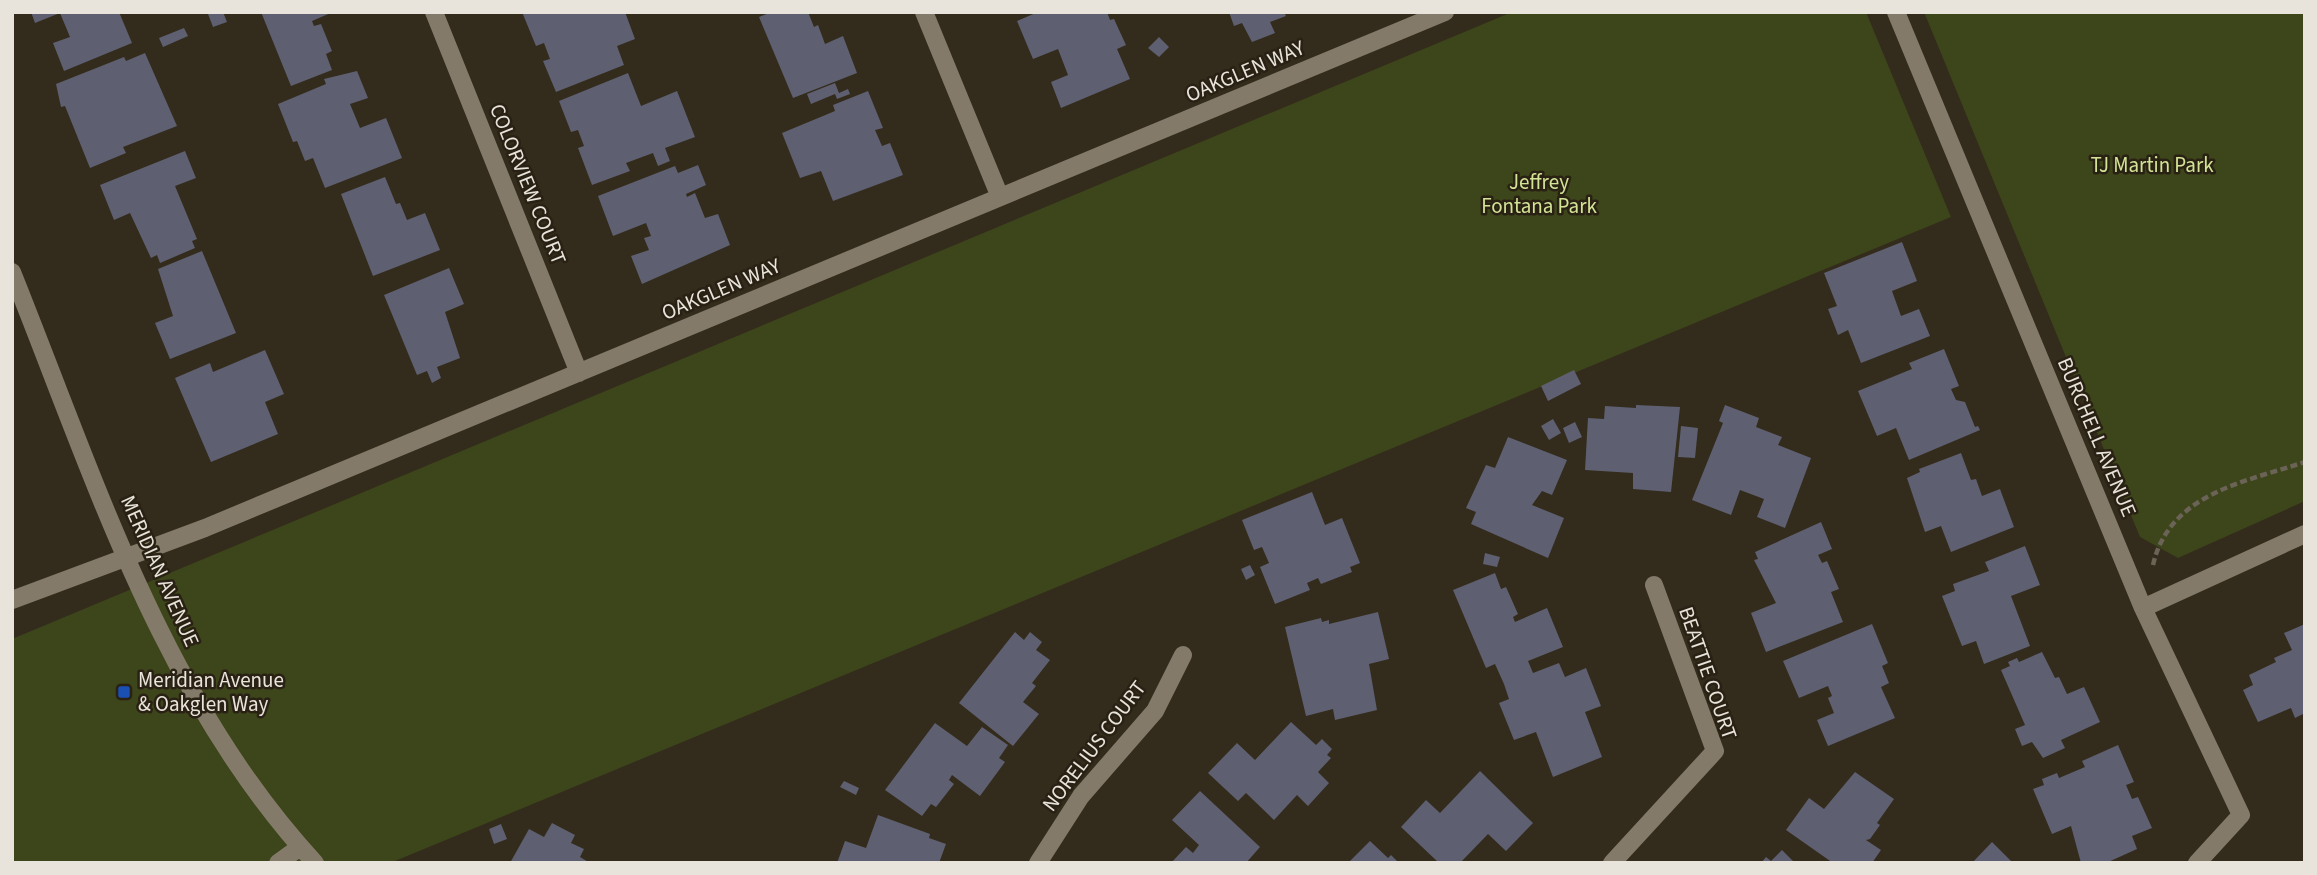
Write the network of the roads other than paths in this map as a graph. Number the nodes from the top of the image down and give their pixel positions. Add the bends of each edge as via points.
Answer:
1 (434, 12) edge
2 (924, 12) edge
3 (1445, 12) edge
4 (1896, 12) edge
5 (1412, 19) edge
6 (1000, 197) junction
7 (12, 272) edge
8 (579, 373) junction
9 (2305, 534) edge
10 (126, 556) junction
11 (1654, 585) dead end
12 (12, 600) edge
13 (2143, 608) junction
14 (1182, 655) dead end
15 (300, 847) junction
16 (278, 863) edge
17 (315, 863) edge
18 (1038, 863) edge
19 (1612, 863) edge
20 (2197, 863) edge

1 - 8 street, COLORVIEW COURT
2 - 6 street
3 - 5 street, OAKGLEN WAY
4 - 13 street, BURCHELL AVENUE
5 - 6 street, OAKGLEN WAY
6 - 8 street, OAKGLEN WAY
7 - 10 street, MERIDIAN AVENUE
8 - 10 street, OAKGLEN WAY via 205,528
9 - 13 street
10 - 12 street, OAKGLEN WAY
10 - 15 street, MERIDIAN AVENUE via 188,687 242,773
11 - 19 street, BEATTIE COURT via 1715,751
13 - 20 street, BURCHELL AVENUE via 2241,815
14 - 18 street, NORELIUS COURT via 1155,710 1081,796
15 - 16 street
15 - 17 street, MERIDIAN AVENUE

